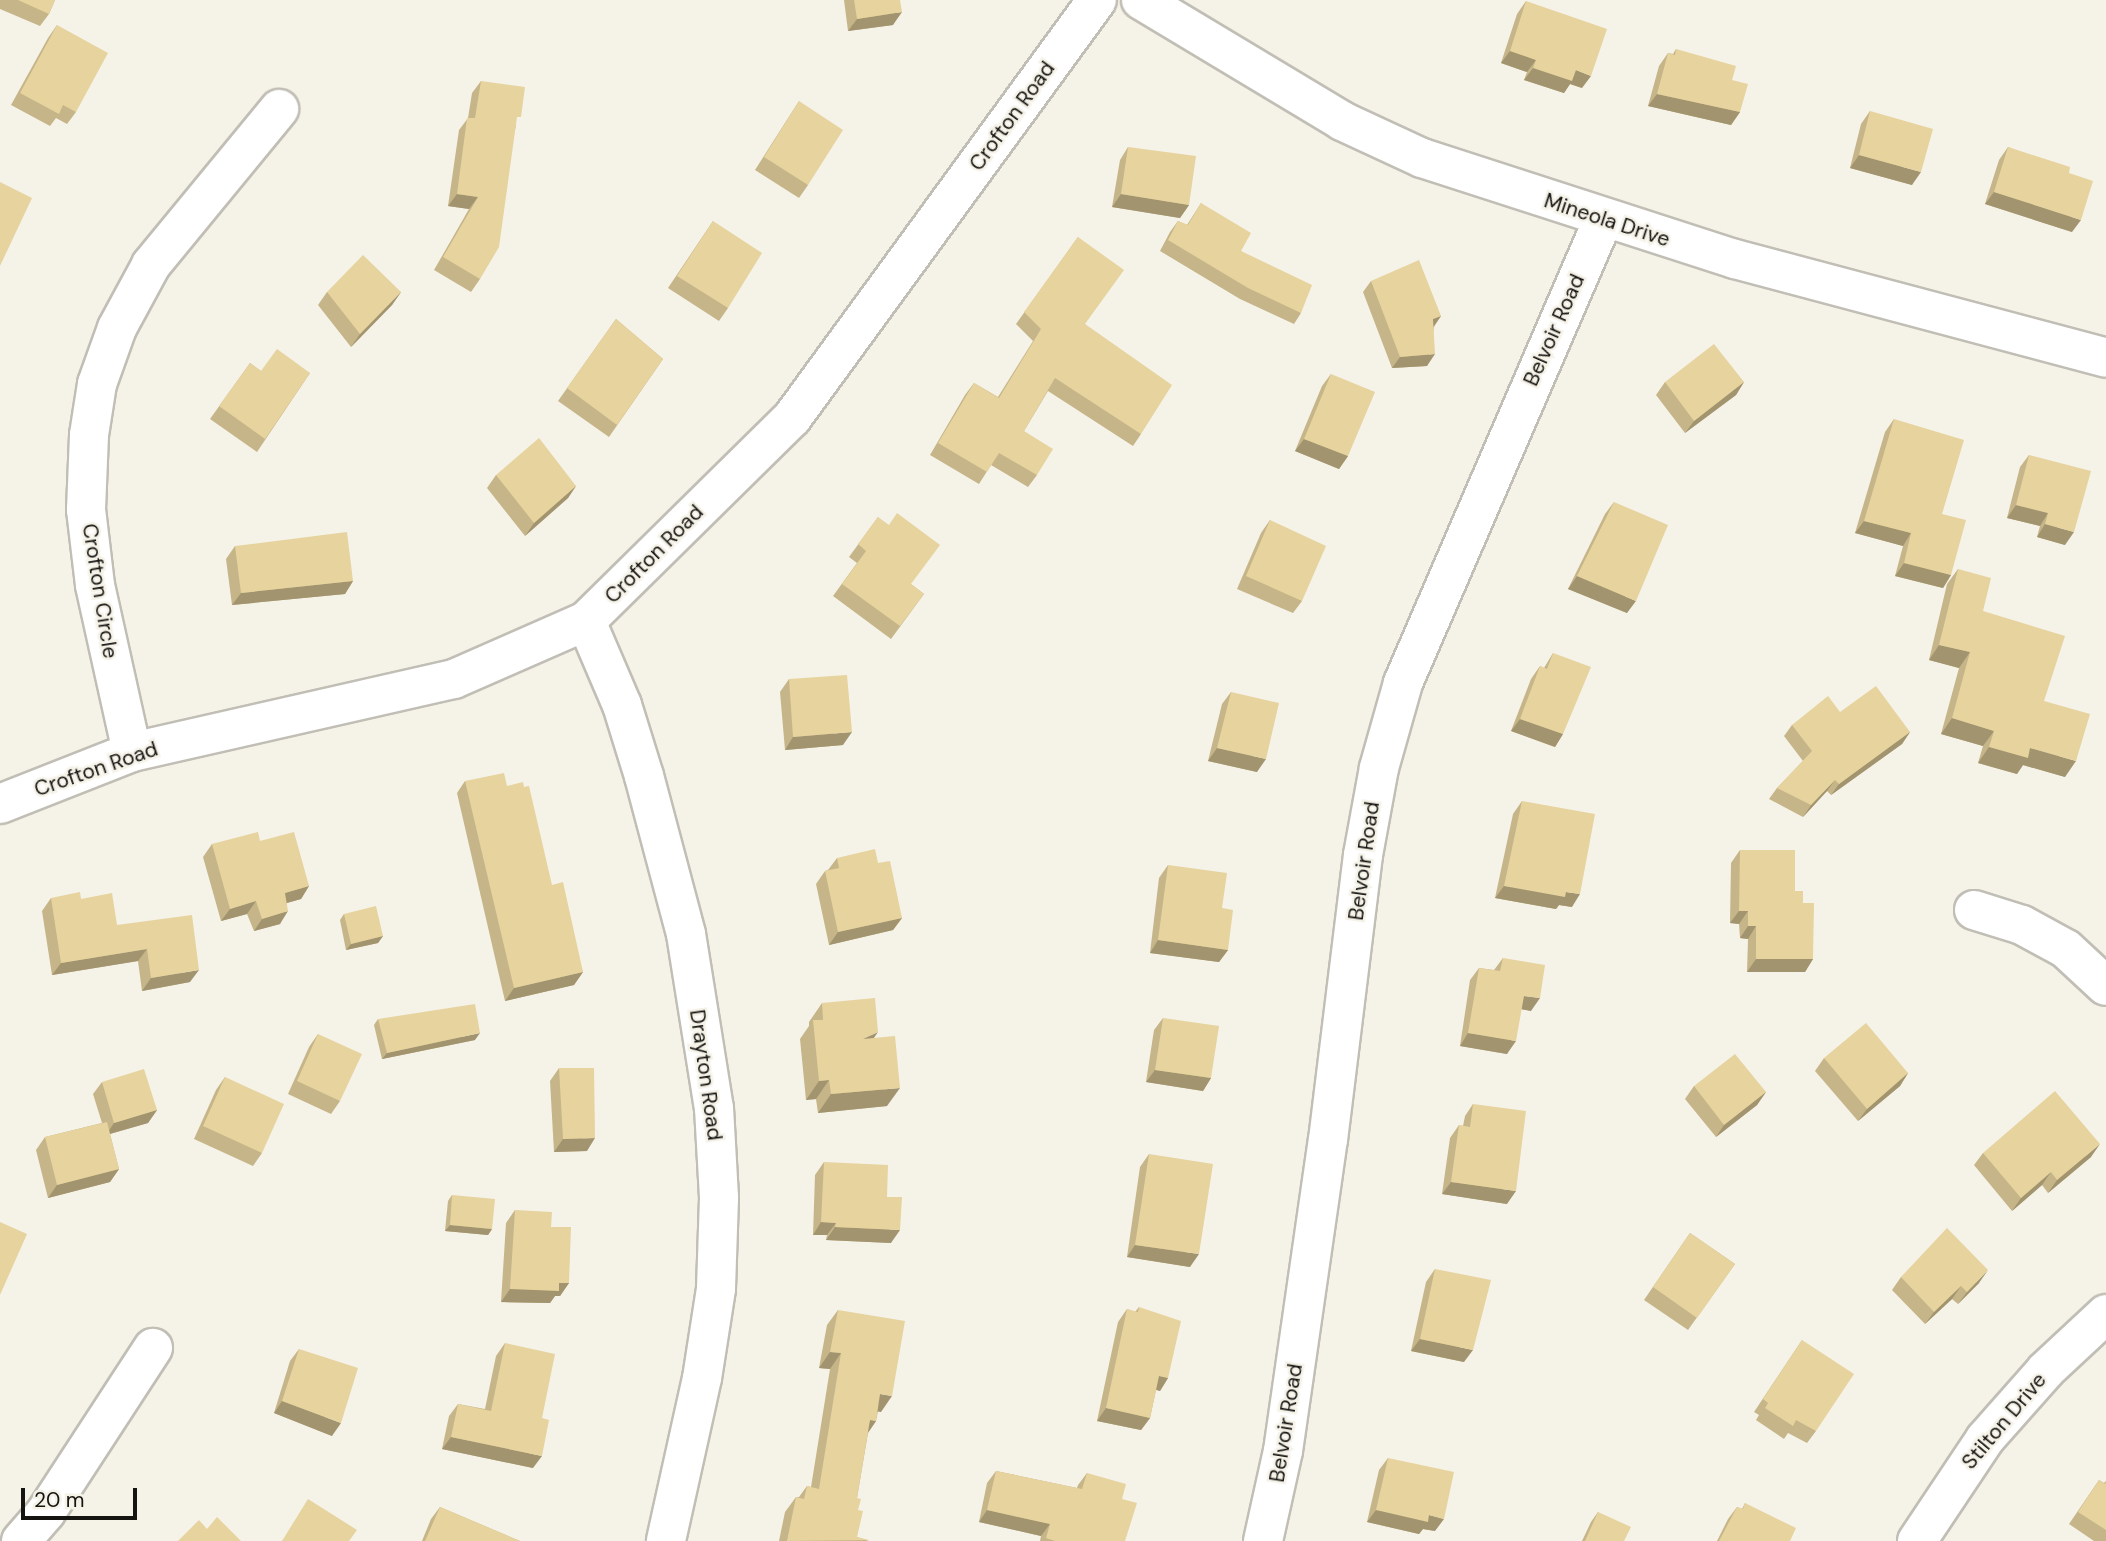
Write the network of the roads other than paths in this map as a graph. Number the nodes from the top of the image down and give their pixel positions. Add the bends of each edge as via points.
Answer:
1 (1097, 0) edge
2 (1141, 0) edge
3 (279, 109) dead end
4 (1603, 220) junction
5 (2106, 358) edge
6 (586, 621) junction
7 (132, 752) junction
8 (0, 804) edge
9 (1974, 910) dead end
10 (2106, 986) edge
11 (2106, 1314) edge
12 (153, 1348) dead end
13 (21, 1541) edge
14 (666, 1541) edge
15 (1264, 1541) edge
16 (1917, 1541) edge

1 - 6 street, Crofton Road via 792,418
2 - 4 street, Mineola Drive via 1342,121 1422,158
3 - 7 street, Crofton Circle via 151,265 117,328 97,384 89,435 86,510 95,585
4 - 5 street, Mineola Drive
4 - 15 street, Belvoir Road via 1404,683 1379,768 1363,855 1285,1437
6 - 7 street, Crofton Road via 454,679
6 - 14 street, Drayton Road via 622,705 686,934 714,1108 719,1198 716,1289 702,1378
7 - 8 street, Crofton Road
9 - 10 street via 2022,925 2066,949
11 - 16 street, Stilton Drive via 2046,1370 1985,1439
12 - 13 street via 46,1512

